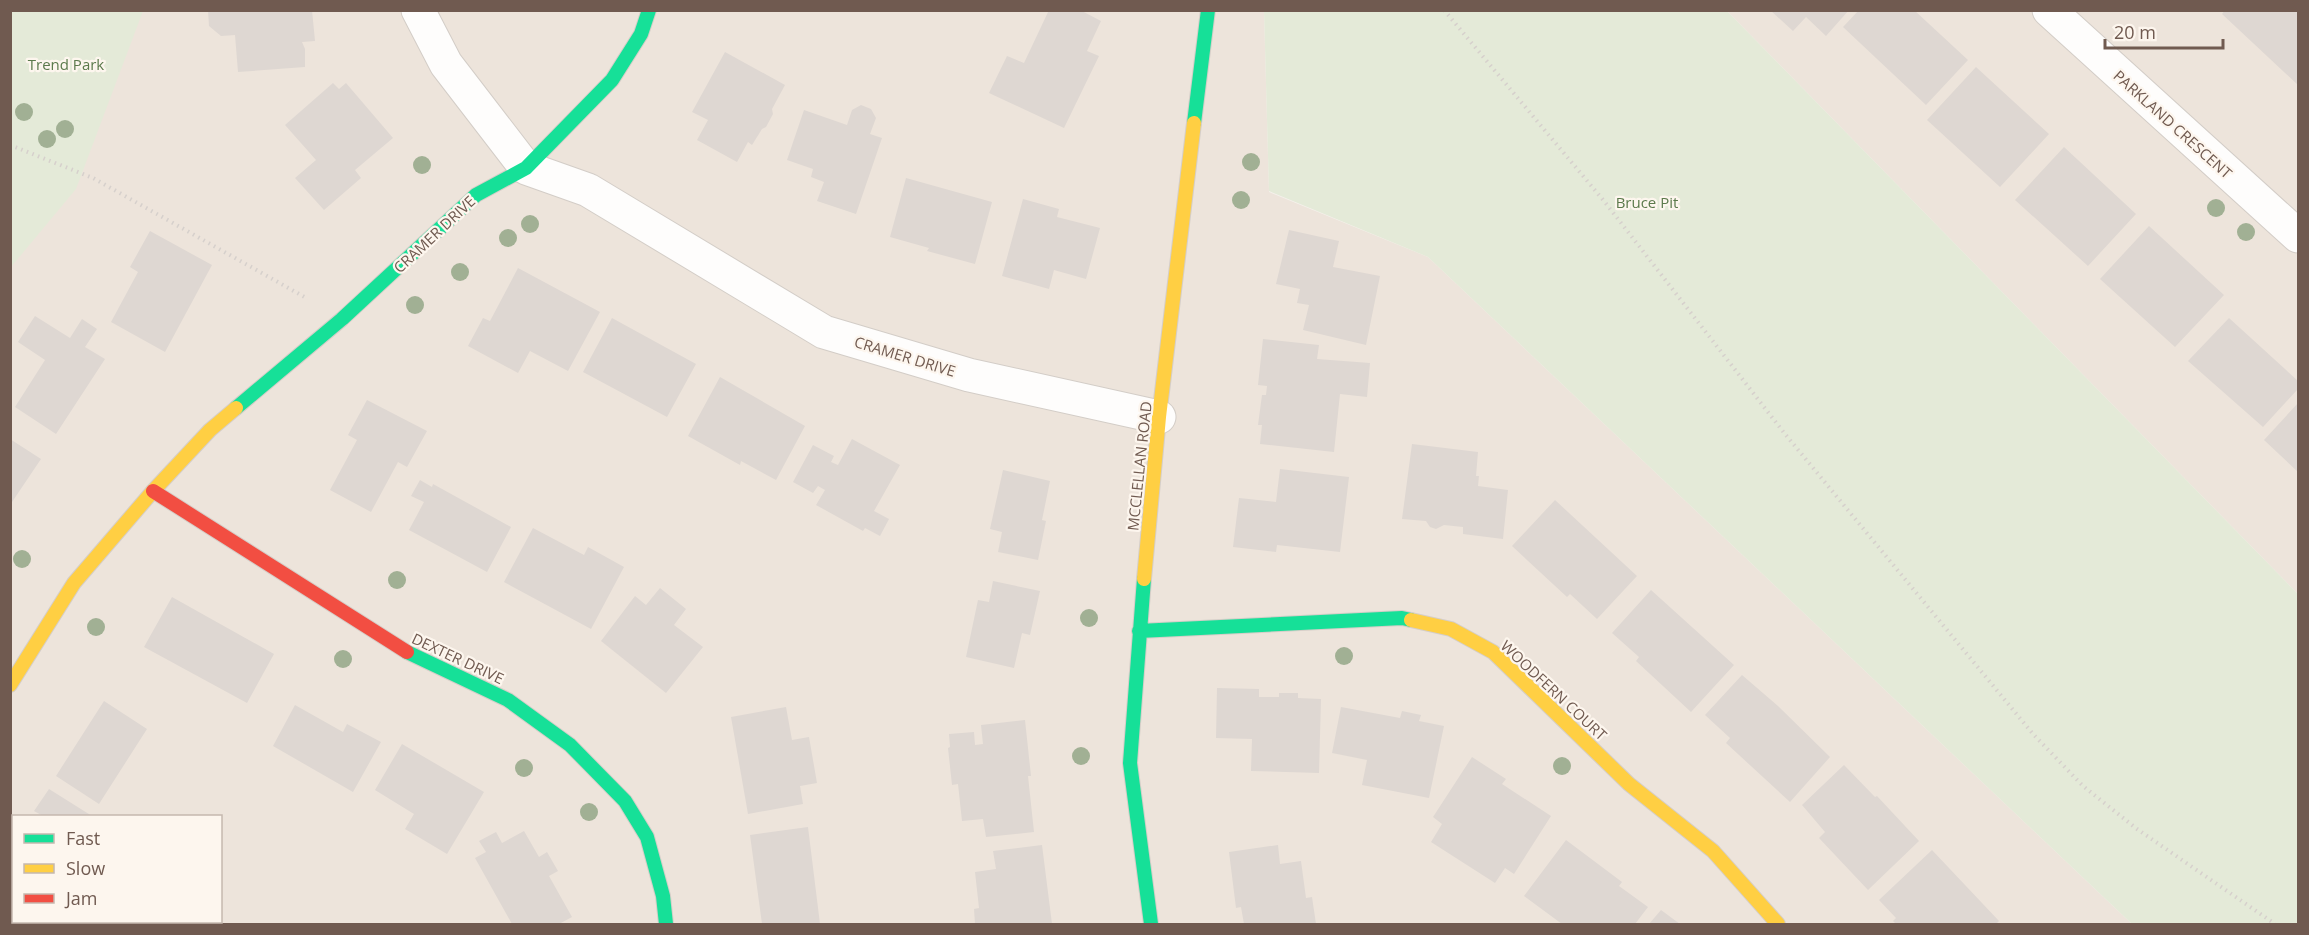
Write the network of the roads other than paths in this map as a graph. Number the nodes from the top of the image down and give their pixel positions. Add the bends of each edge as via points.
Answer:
1 (418, 10) edge
2 (649, 10) edge
3 (1208, 10) edge
4 (2049, 10) edge
5 (526, 168) junction
6 (2298, 236) edge
7 (1159, 417) junction
8 (153, 491) junction
9 (1139, 631) junction
10 (10, 685) edge
11 (666, 924) edge
12 (1151, 924) edge
13 (1778, 924) edge

1 - 5 street via 446,64
2 - 5 street via 641,34 612,80
3 - 7 street, MCCLELLAN ROAD
4 - 6 street, PARKLAND CRESCENT
5 - 7 street, CRAMER DRIVE via 588,189 824,332 969,375
5 - 8 street, CRAMER DRIVE via 476,195 342,319 210,430
7 - 9 street, MCCLELLAN ROAD
8 - 10 street, CRAMER DRIVE via 74,583
8 - 11 street, DEXTER DRIVE via 399,648 508,700 570,745 626,801 647,837 663,896
9 - 12 street, MCCLELLAN ROAD via 1130,763
9 - 13 street, WOODFERN COURT via 1402,618 1451,629 1493,652 1629,784 1713,851

